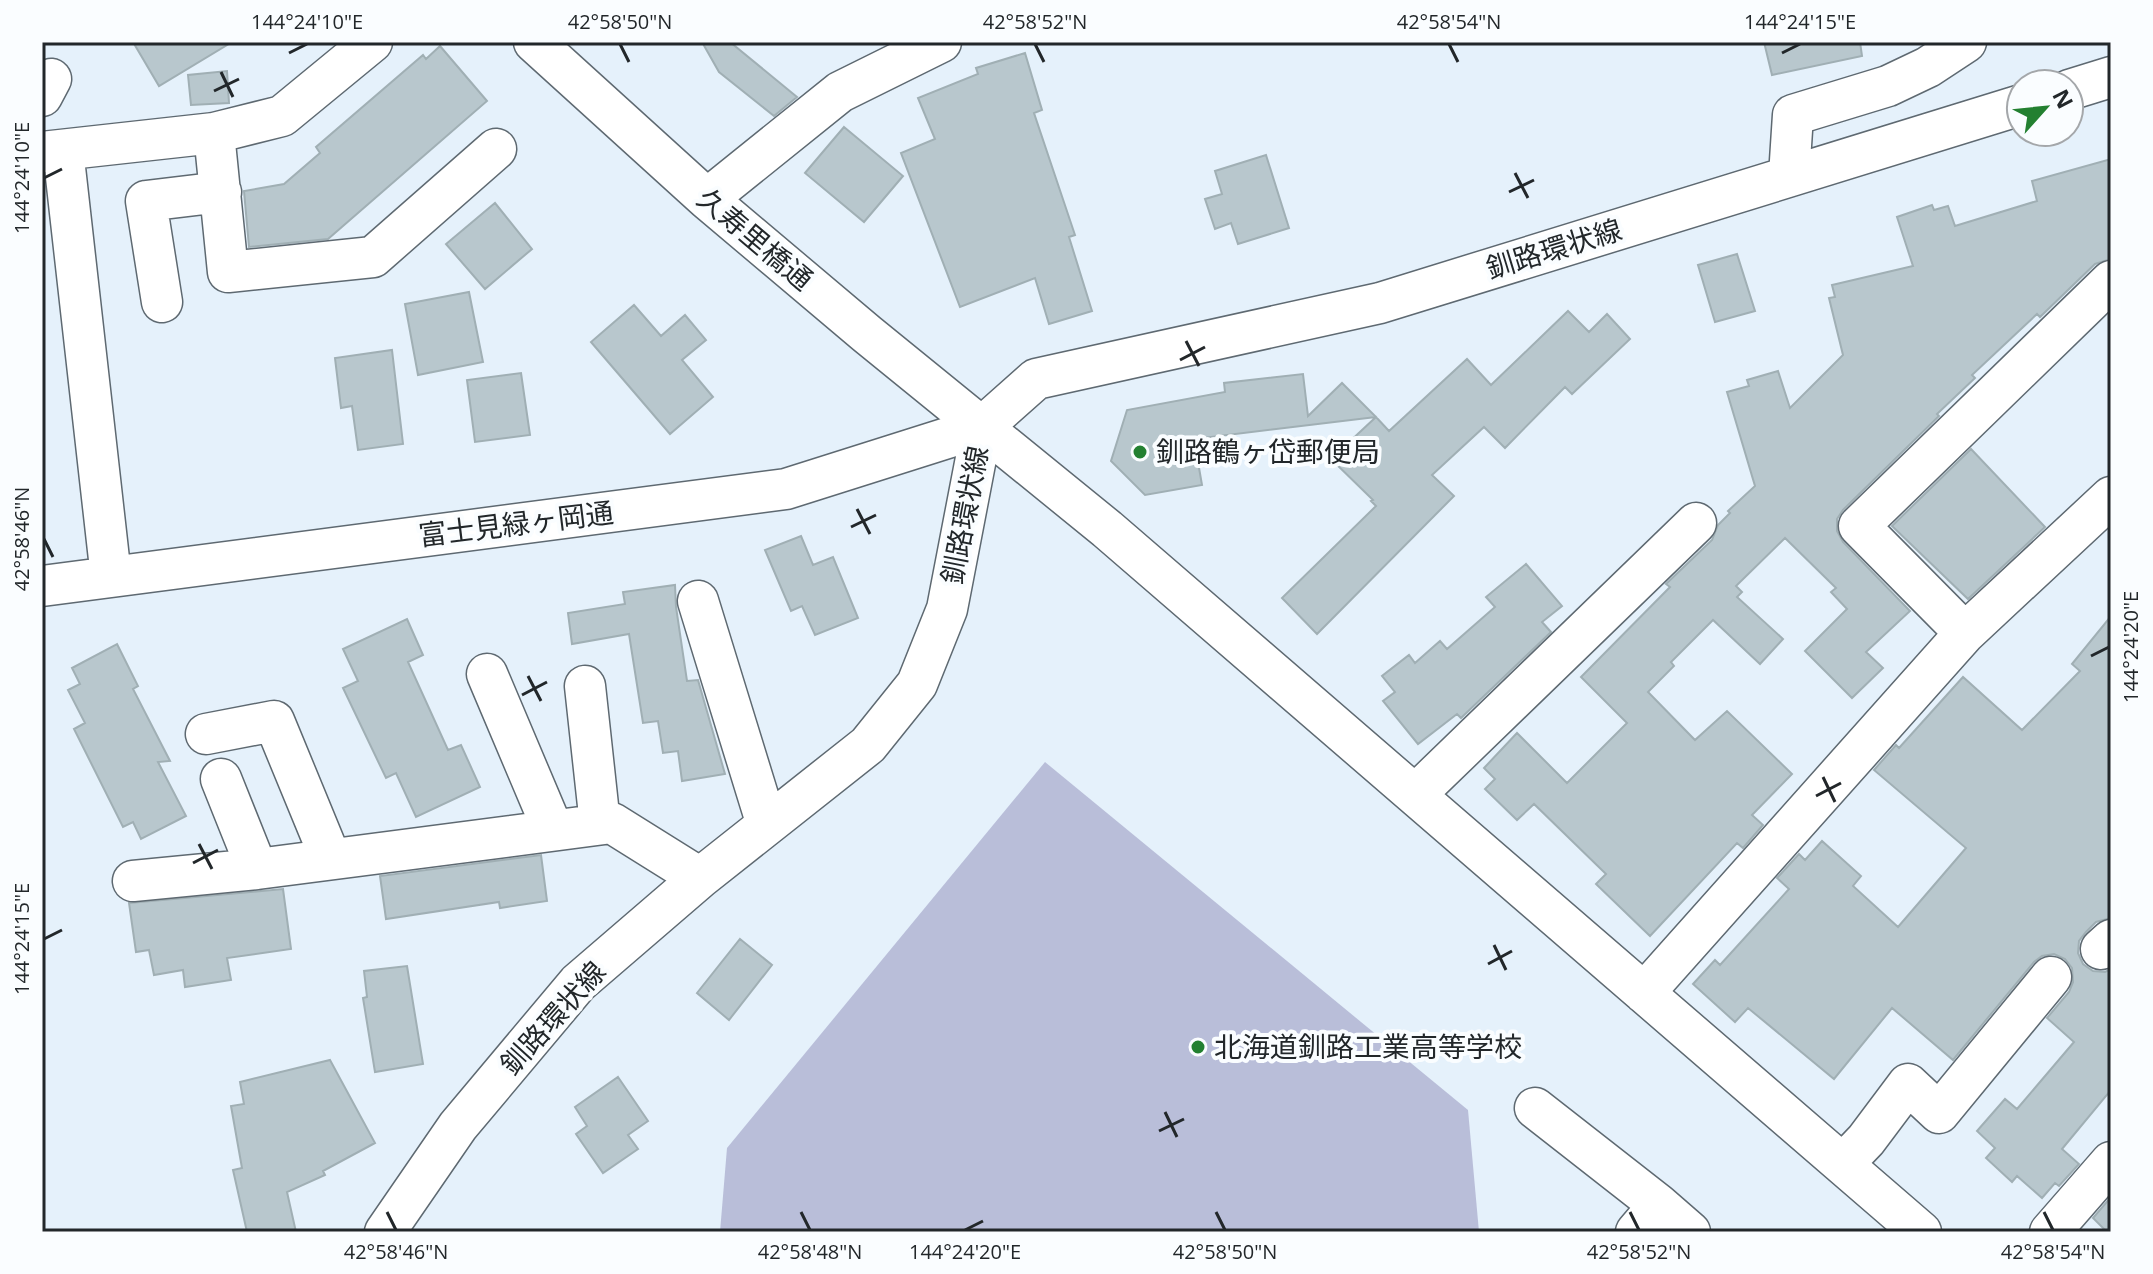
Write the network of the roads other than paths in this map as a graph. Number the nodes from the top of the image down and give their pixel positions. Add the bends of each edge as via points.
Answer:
1 (372, 42) edge
2 (534, 42) edge
3 (941, 42) edge
4 (1966, 42) edge
5 (2111, 77) edge
6 (2085, 85) edge
7 (2005, 110) edge
8 (214, 133) junction
9 (496, 149) dead end
10 (52, 151) edge
11 (1789, 176) junction
12 (221, 192) junction
13 (707, 199) junction
14 (2111, 281) edge
15 (162, 302) dead end
16 (982, 427) junction
17 (2111, 497) edge
18 (1696, 523) dead end
19 (111, 577) junction
20 (42, 586) edge
21 (698, 601) dead end
22 (1965, 633) junction
23 (487, 674) dead end
24 (585, 686) dead end
25 (206, 734) dead end
26 (221, 779) dead end
27 (1416, 794) junction
28 (600, 824) junction
29 (767, 825) junction
30 (553, 830) junction
31 (330, 857) junction
32 (257, 869) junction
33 (700, 878) junction
34 (133, 881) dead end
35 (2051, 977) dead end
36 (1644, 993) junction
37 (1535, 1108) dead end
38 (2111, 1162) edge
39 (1843, 1164) junction
40 (1648, 1219) edge
41 (385, 1232) edge
42 (1690, 1232) edge
43 (1921, 1232) edge
44 (2050, 1232) edge

1 - 8 street via 282,116
2 - 13 street, 久寿里橋通
3 - 13 street via 840,92
4 - 11 street via 1888,86 1793,115
5 - 6 street
7 - 11 street, 釧路環状線
8 - 10 street
8 - 12 street
9 - 12 street via 373,257 228,272
10 - 19 street
11 - 16 street, 釧路環状線 via 1380,303 1036,379
12 - 15 street via 146,201
13 - 16 street, 久寿里橋通
14 - 22 street via 1859,526
16 - 19 street, 富士見緑ヶ岡通 via 786,489
16 - 27 street, 久寿里橋通
16 - 29 street, 釧路環状線 via 947,609 917,684 868,745
17 - 22 street
18 - 27 street
19 - 20 street, 富士見緑ヶ岡通
21 - 29 street
22 - 36 street
23 - 30 street
24 - 28 street
25 - 31 street via 274,721
26 - 32 street
27 - 36 street, 久寿里橋通
28 - 30 street
28 - 33 street via 612,823
29 - 33 street, 釧路環状線
30 - 31 street
31 - 32 street
32 - 34 street
33 - 41 street, 釧路環状線 via 578,983 458,1126
35 - 39 street via 1939,1113 1908,1084
36 - 39 street, 久寿里橋通
37 - 40 street
38 - 44 street
39 - 43 street, 久寿里橋通
40 - 42 street

